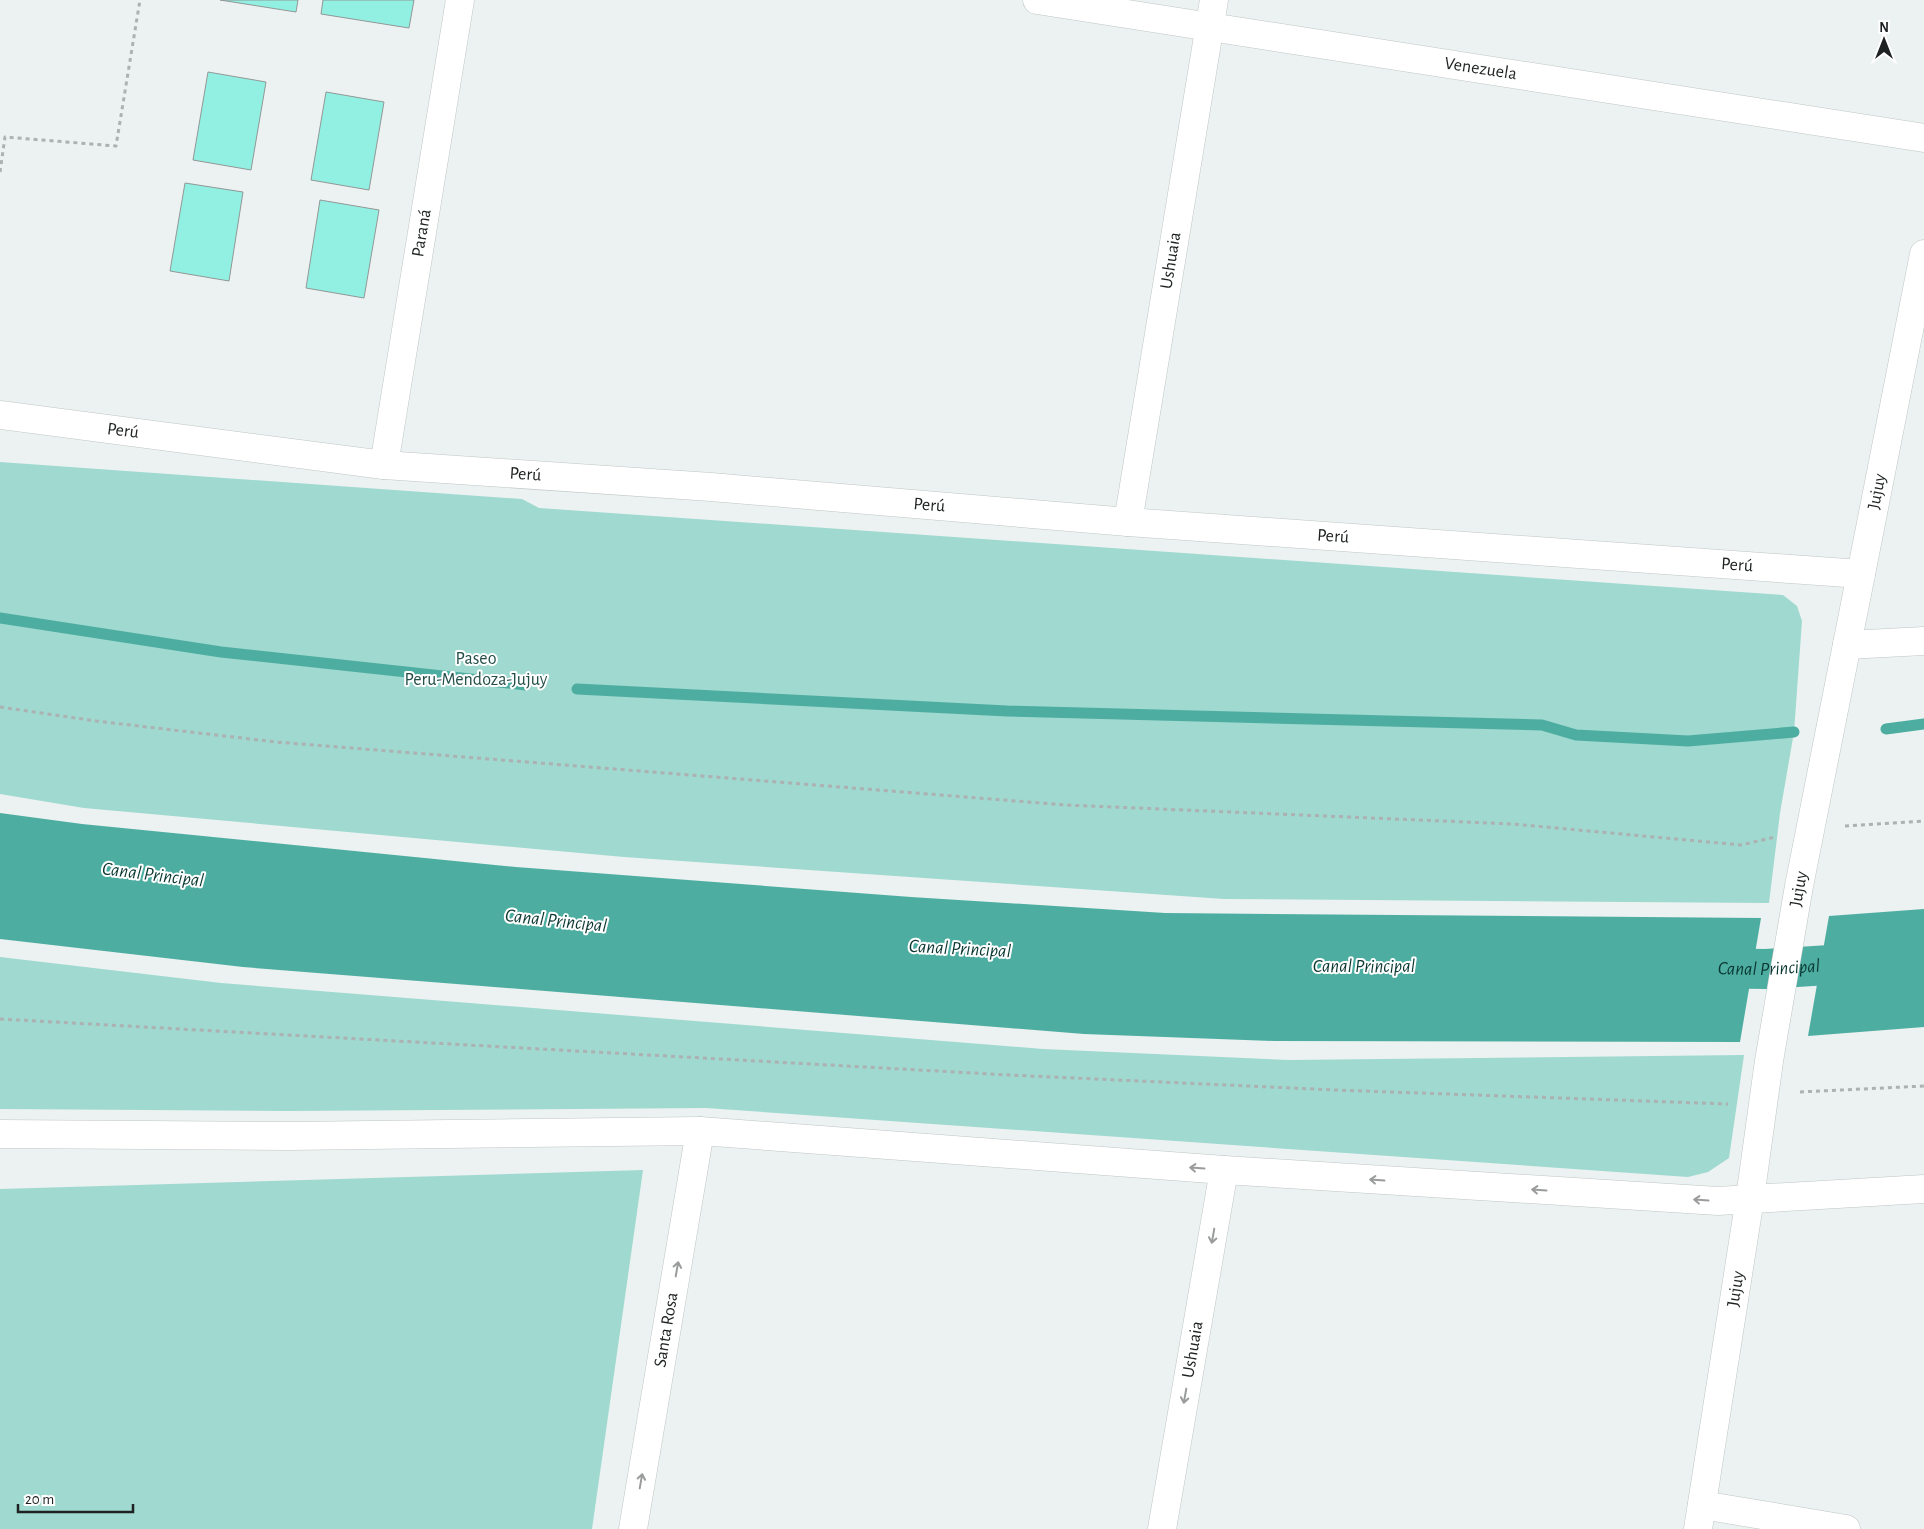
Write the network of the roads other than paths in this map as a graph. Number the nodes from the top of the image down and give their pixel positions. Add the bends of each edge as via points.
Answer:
1 (460, 0) edge
2 (1037, 0) edge
3 (1214, 0) edge
4 (1210, 27) junction
5 (1924, 138) edge
6 (1924, 254) edge
7 (0, 415) edge
8 (384, 465) junction
9 (1128, 522) junction
10 (1861, 574) junction
11 (1924, 641) edge
12 (1847, 645) junction
13 (700, 1131) junction
14 (0, 1134) edge
15 (1224, 1170) junction
16 (1924, 1189) edge
17 (1750, 1198) junction
18 (1700, 1517) edge
19 (633, 1529) edge
20 (1162, 1529) edge
21 (1846, 1529) edge

1 - 8 street, Paraná
2 - 4 street, Venezuela
3 - 4 street, Ushuaia
4 - 5 street, Venezuela
4 - 9 street, Ushuaia
6 - 10 street, Jujuy
7 - 8 street, Perú
8 - 9 street, Perú via 711,487
9 - 10 street, Perú
10 - 12 street, Jujuy
11 - 12 street
12 - 17 street, Jujuy via 1799,886
13 - 14 street via 288,1136
15 -> 13 street
19 -> 13 street, Santa Rosa
17 -> 15 street via 1718,1201
15 -> 20 street, Ushuaia
16 - 17 street
17 - 18 street, Jujuy
18 - 21 street

